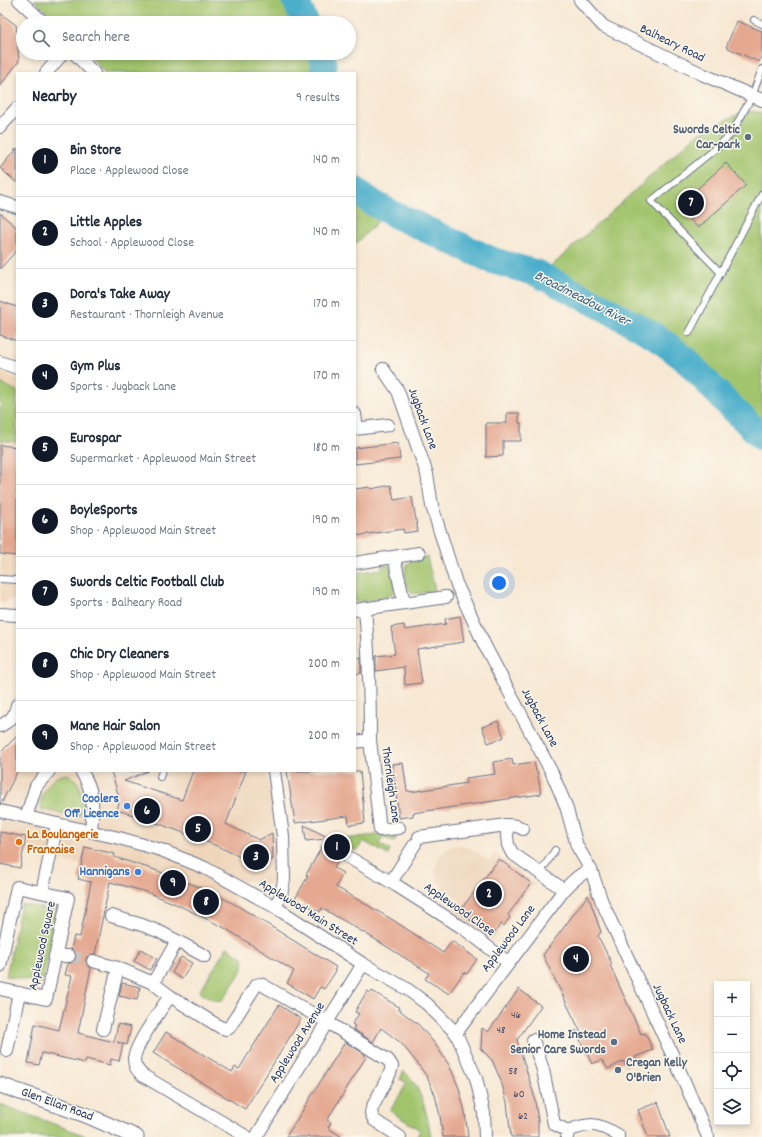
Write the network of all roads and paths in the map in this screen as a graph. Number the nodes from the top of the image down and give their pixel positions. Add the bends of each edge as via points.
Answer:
1 (19, 0) edge
2 (580, 0) edge
3 (36, 16) edge
4 (754, 20) dead end
5 (762, 24) edge
6 (57, 60) edge
7 (81, 60) edge
8 (762, 69) edge
9 (47, 72) edge
10 (93, 72) edge
11 (757, 98) edge
12 (16, 109) edge
13 (0, 128) edge
14 (762, 194) edge
15 (0, 202) edge
16 (16, 207) edge
17 (721, 273) junction
18 (689, 333) dead end
19 (0, 362) edge
20 (16, 368) edge
21 (383, 369) dead end
22 (388, 425) dead end
23 (356, 428) edge
24 (419, 553) dead end
25 (394, 557) junction
26 (356, 563) edge
27 (0, 579) edge
28 (16, 580) edge
29 (446, 597) dead end
30 (404, 603) junction
31 (360, 610) edge
32 (0, 614) edge
33 (16, 615) edge
34 (16, 710) edge
35 (0, 726) edge
36 (370, 740) junction
37 (356, 742) edge
38 (48, 772) edge
39 (82, 772) edge
40 (274, 772) edge
41 (0, 811) edge
42 (26, 817) junction
43 (57, 824) junction
44 (506, 825) junction
45 (399, 828) dead end
46 (523, 829) dead end
47 (91, 831) junction
48 (555, 850) dead end
49 (348, 857) dead end
50 (591, 870) junction
51 (540, 873) junction
52 (391, 882) junction
53 (564, 890) junction
54 (42, 892) junction
55 (275, 907) junction
56 (111, 916) dead end
57 (177, 941) junction
58 (2, 944) edge
59 (56, 956) junction
60 (69, 956) tunnel mouth
61 (205, 956) dead end
62 (93, 961) tunnel mouth
63 (509, 963) junction
64 (363, 964) junction
65 (0, 966) edge
66 (118, 968) junction
67 (153, 983) junction
68 (0, 989) edge
69 (19, 993) junction
70 (170, 996) junction
71 (327, 1022) junction
72 (103, 1029) dead end
73 (456, 1033) junction
74 (533, 1040) dead end
75 (7, 1052) dead end
76 (0, 1085) edge
77 (568, 1134) edge
78 (136, 1137) edge
79 (247, 1137) edge
80 (256, 1137) edge
81 (400, 1137) edge
82 (485, 1137) edge
83 (618, 1137) edge
84 (708, 1137) edge

1 - 3 street
2 - 11 street, Balheary Road via 603,26
4 - 5 lane
6 - 9 street
7 - 10 street
8 - 11 lane
11 - 17 lane via 732,132 714,150 651,201
12 - 13 street
14 - 17 lane
15 - 16 street
17 - 18 lane
19 - 20 street
21 - 50 street, Jugback Lane via 398,392 427,474 432,506 456,583 485,646 552,773 566,806 578,846
22 - 23 street
24 - 25 street
25 - 26 street
25 - 30 street
27 - 28 lane
29 - 30 street
30 - 31 street
31 - 36 street via 369,647
32 - 33 street
34 - 35 street via 10,720
36 - 37 street, Thornleigh Lane
36 - 45 street, Thornleigh Lane via 380,830
38 - 42 street via 36,786
39 - 47 street via 92,794
40 - 55 street via 283,836 284,880
41 - 42 street, Applewood Main Street
42 - 43 street, Applewood Main Street
43 - 47 street, Applewood Main Street
43 - 54 street, Applewood Square
44 - 46 street
44 - 51 street via 508,845 512,853
44 - 52 street via 417,840
47 - 55 street, Applewood Main Street via 161,850 205,868
48 - 51 lane
49 - 52 street, Applewood Close
50 - 53 street, Applewood Lane
50 - 84 street, Jugback Lane via 602,902
51 - 53 street
52 - 63 street, Applewood Close via 463,928
53 - 63 street, Applewood Lane
54 - 58 street, Applewood Square via 17,887
54 - 59 street, Applewood Square via 68,898
55 - 64 street, Applewood Main Street
56 - 57 street via 142,925
57 - 61 street
57 - 67 street
58 - 65 street, Applewood Square
59 - 60 street
59 - 69 street, Applewood Square via 46,999
62 - 66 street
63 - 73 street, Applewood Lane
64 - 71 street, Applewood Avenue
64 - 73 street, Applewood Main Street via 407,989 427,1004
66 - 67 street
66 - 72 street
67 - 70 street
68 - 69 street, Applewood Square
69 - 75 street, Applewood Square
70 - 71 street via 226,1029 256,985 261,984
70 - 79 street via 137,1048 134,1059 136,1068 142,1075
71 - 80 street, Applewood Avenue
71 - 81 street via 388,1060 392,1066 370,1113 374,1120
73 - 82 street, Applewood Main Street via 476,1078 484,1112
74 - 77 street via 543,1070 554,1124
76 - 78 street, Glen Ellan Road via 86,1115
77 - 83 street via 583,1125 602,1126

